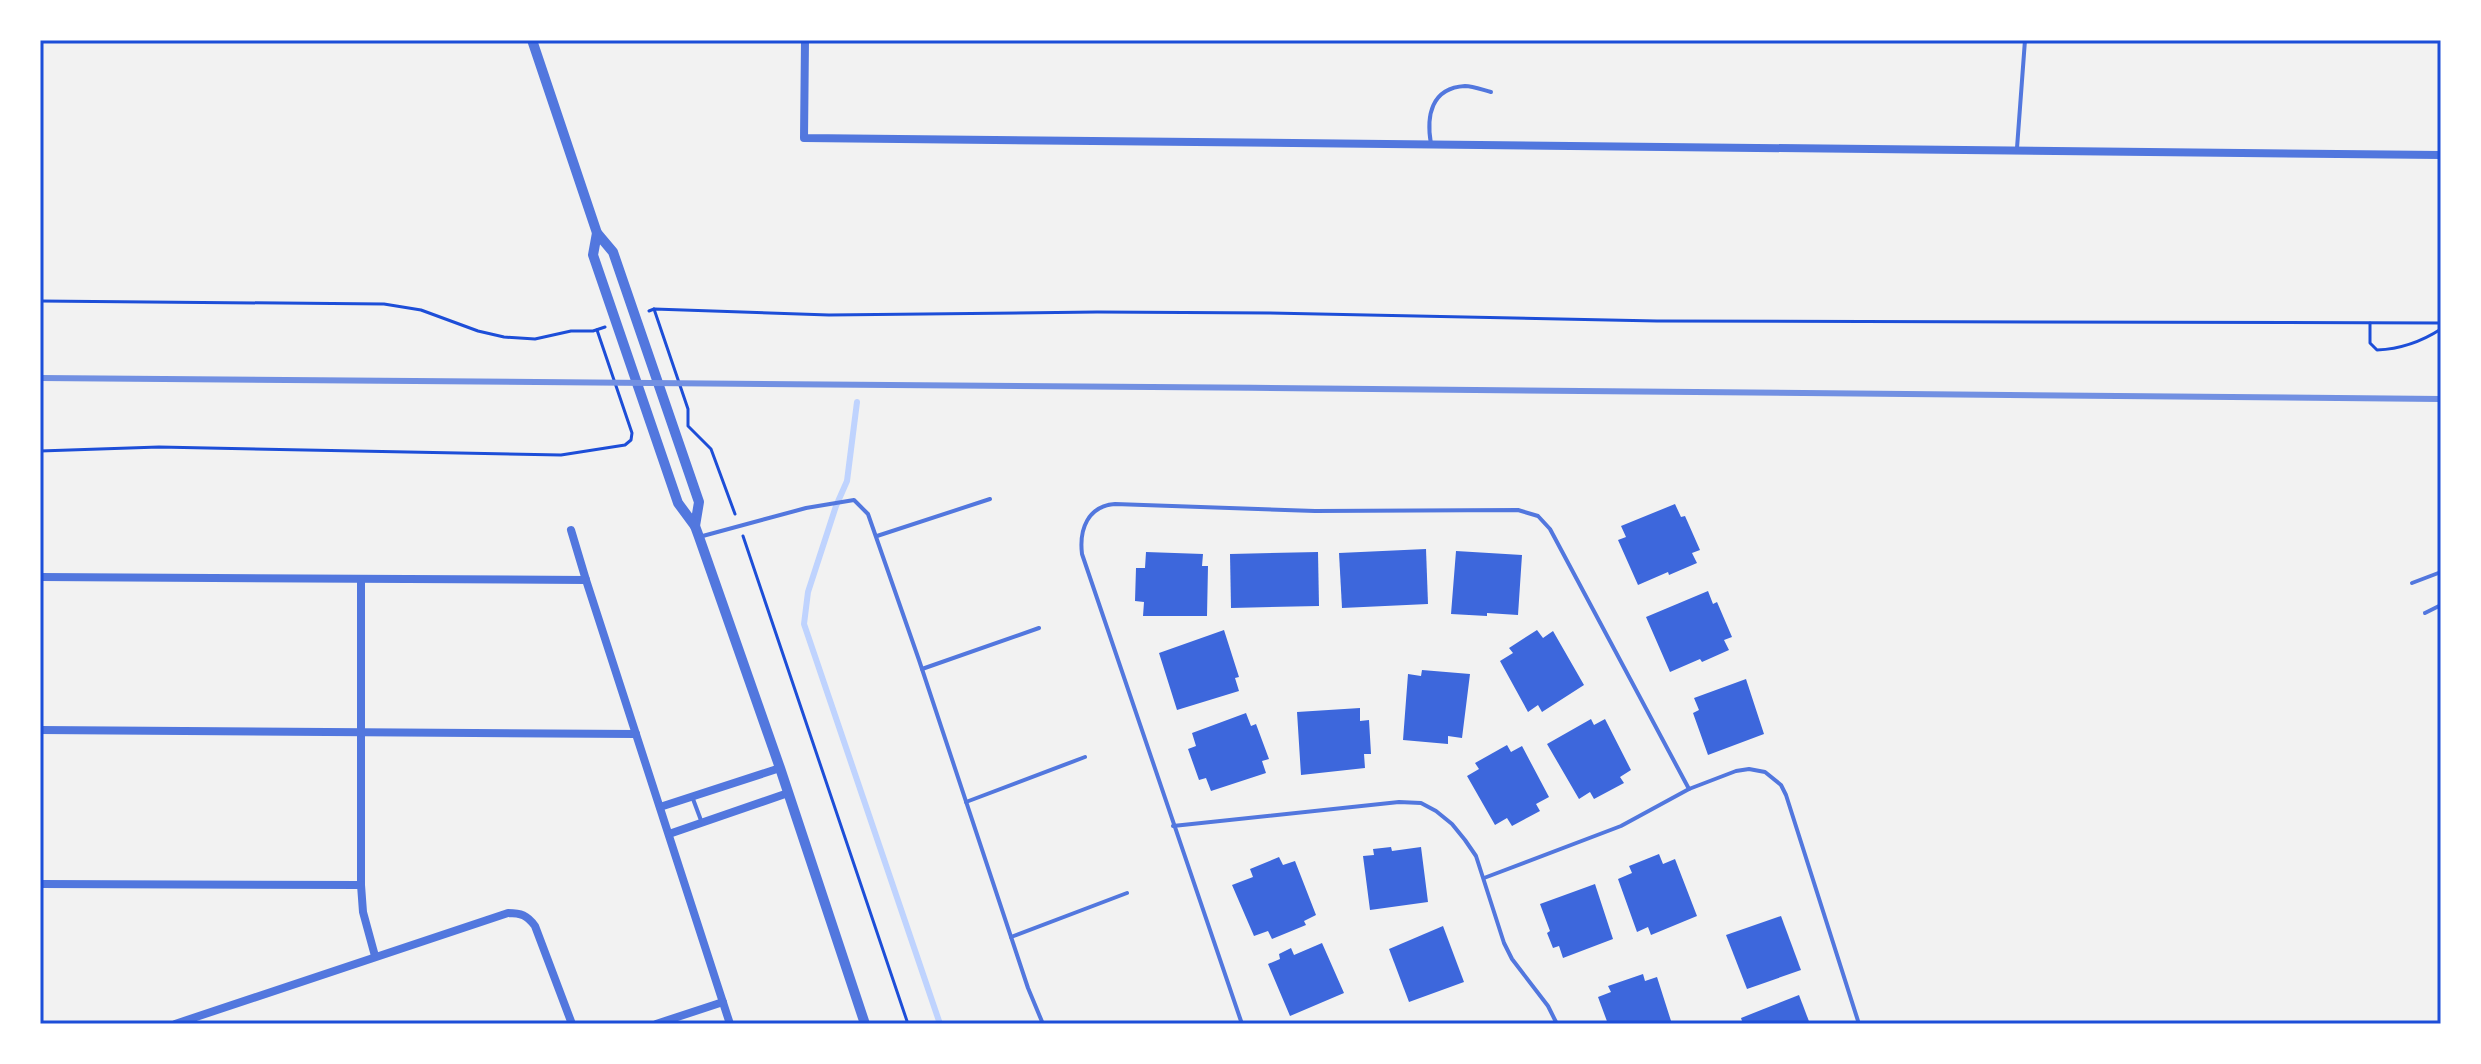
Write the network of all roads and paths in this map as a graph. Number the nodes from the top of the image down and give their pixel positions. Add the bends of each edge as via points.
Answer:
1 (532, 40) edge
2 (805, 40) edge
3 (2025, 40) edge
4 (1491, 92) dead end
5 (1431, 146) junction
6 (2017, 151) junction
7 (2441, 155) edge
8 (597, 233) junction
9 (40, 301) edge
10 (654, 309) junction
11 (635, 316) junction
12 (616, 323) junction
13 (2370, 323) junction
14 (2441, 326) edge
15 (597, 330) junction
16 (40, 451) edge
17 (990, 499) dead end
18 (695, 526) junction
19 (739, 526) junction
20 (571, 530) dead end
21 (877, 536) junction
22 (699, 537) junction
23 (2441, 572) edge
24 (40, 577) edge
25 (361, 579) junction
26 (586, 580) junction
27 (2412, 583) dead end
28 (2441, 605) edge
29 (2425, 613) dead end
30 (1039, 628) dead end
31 (922, 669) junction
32 (40, 730) edge
33 (362, 732) junction
34 (636, 734) junction
35 (1085, 757) dead end
36 (780, 768) junction
37 (1689, 789) junction
38 (788, 793) junction
39 (692, 796) junction
40 (966, 802) junction
41 (660, 807) junction
42 (702, 823) junction
43 (1173, 826) junction
44 (669, 834) junction
45 (1484, 878) junction
46 (40, 884) edge
47 (361, 885) junction
48 (1127, 893) dead end
49 (1011, 937) junction
50 (375, 956) junction
51 (723, 1002) junction
52 (175, 1024) edge
53 (572, 1024) edge
54 (656, 1024) edge
55 (730, 1024) edge
56 (865, 1024) edge
57 (908, 1024) edge
58 (1043, 1024) edge
59 (1242, 1024) edge
60 (1557, 1024) edge
61 (1859, 1024) edge

1 - 8 street
2 - 5 street via 804,138
3 - 6 lane
4 - 5 lane via 1466,86 1443,93 1431,107
5 - 6 street
6 - 7 street
8 - 11 street via 613,252
8 - 12 street via 593,255
9 - 15 path via 384,304 421,310 504,337 535,339
10 - 11 path
10 - 13 path via 829,315 1112,312 1657,321
10 - 19 path via 688,409 688,426 711,449
11 - 18 street via 699,502
12 - 15 path
12 - 18 street via 678,503
13 - 14 path
13 - 14 path via 2370,343 2377,350 2427,338
15 - 16 path via 632,433 625,445 561,455 159,447
17 - 21 lane
18 - 22 street
19 - 21 lane via 854,500 868,514
19 - 22 lane
19 - 57 path
20 - 26 street
21 - 31 lane
22 - 36 street
23 - 27 lane
24 - 25 street
25 - 26 street
25 - 33 street
26 - 34 street
28 - 29 lane
30 - 31 lane
31 - 40 lane
32 - 33 street
33 - 34 street
33 - 47 street
34 - 41 street
35 - 40 lane
36 - 38 street
36 - 39 street
37 - 43 lane via 1550,529 1538,516 1518,510 1107,504 1082,528 1082,554
37 - 45 lane via 1621,826
37 - 61 lane via 1749,769 1765,772 1781,785
38 - 42 street
38 - 56 street
39 - 41 street
39 - 42 lane
40 - 49 lane
41 - 44 street
42 - 44 street
43 - 45 lane via 1421,803 1452,824 1476,856
43 - 59 lane
44 - 51 street
45 - 60 lane via 1504,943
46 - 47 street
47 - 50 street
48 - 49 lane
49 - 58 lane
50 - 52 street
50 - 53 street via 519,913 535,926
51 - 54 street
51 - 55 street

